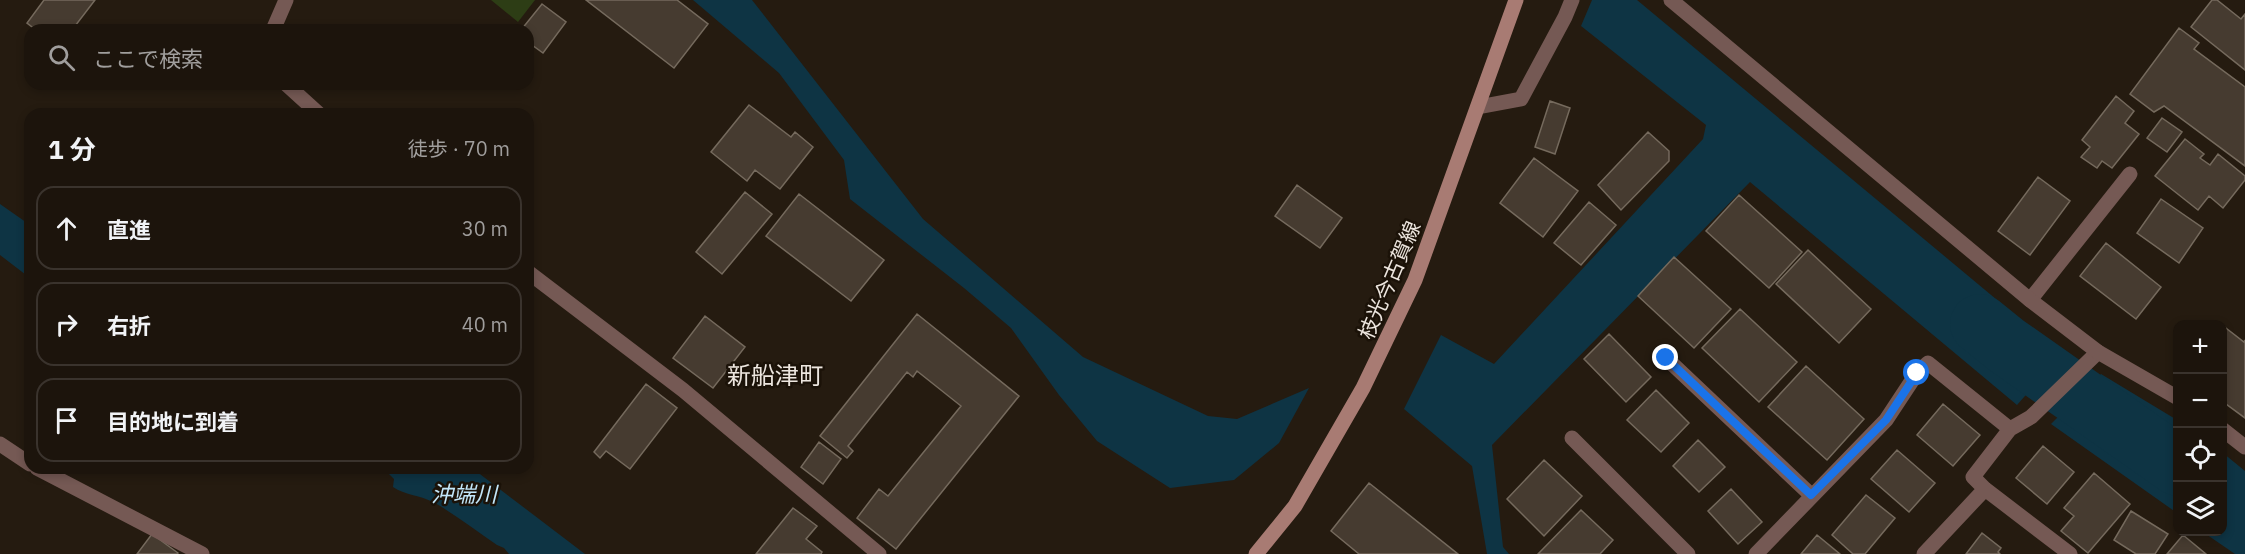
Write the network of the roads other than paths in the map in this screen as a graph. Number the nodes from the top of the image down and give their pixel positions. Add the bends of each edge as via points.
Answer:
1 (286, 0) edge
2 (1516, 0) edge
3 (1572, 0) edge
4 (1671, 0) edge
5 (276, 24) edge
6 (293, 90) edge
7 (1478, 107) junction
8 (312, 108) edge
9 (2130, 174) dead end
10 (534, 277) edge
11 (2030, 300) junction
12 (2098, 352) junction
13 (1666, 358) dead end
14 (2173, 395) edge
15 (2010, 429) junction
16 (2227, 432) edge
17 (1572, 438) dead end
18 (0, 444) edge
19 (2245, 447) edge
20 (24, 460) edge
21 (48, 474) edge
22 (1985, 489) junction
23 (1811, 495) junction
24 (201, 554) edge
25 (879, 554) edge
26 (1256, 554) edge
27 (1688, 554) edge
28 (1756, 554) edge
29 (1924, 554) edge
30 (2070, 554) edge

1 - 5 street
2 - 7 main road, 枝光今古賀線
3 - 7 street via 1521,99
4 - 11 street
6 - 8 street
7 - 26 main road, 枝光今古賀線 via 1415,280 1363,388 1295,506
9 - 11 street
10 - 25 street via 683,390
11 - 12 street
12 - 14 street
12 - 15 street via 2031,417
13 - 23 street
15 - 22 street via 1973,477
15 - 23 street via 1928,363 1886,420
16 - 19 street
17 - 27 street
18 - 20 street
21 - 24 street
22 - 29 street
22 - 30 street
23 - 28 street

